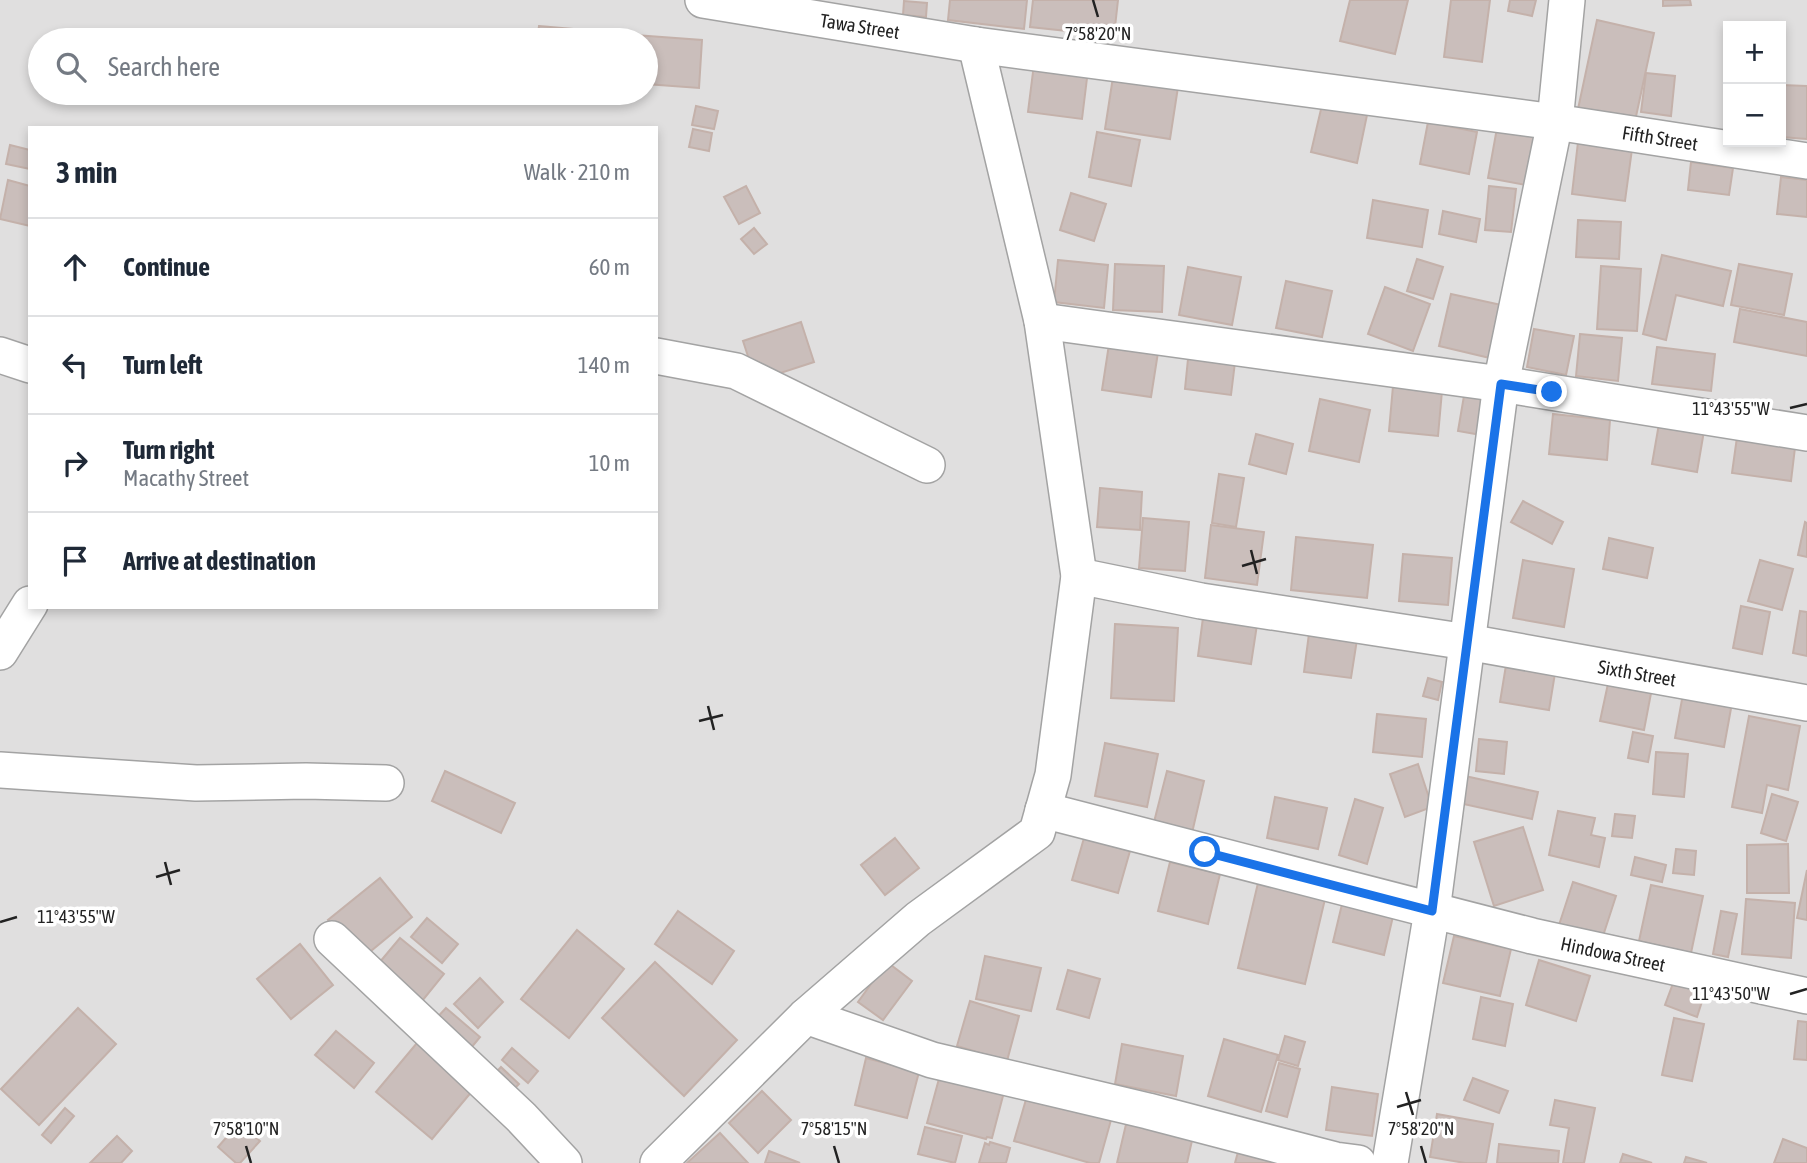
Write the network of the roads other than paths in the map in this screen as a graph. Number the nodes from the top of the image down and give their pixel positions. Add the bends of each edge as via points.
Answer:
1 (703, 0) edge
2 (1567, 0) edge
3 (771, 6) edge
4 (976, 45) junction
5 (1555, 122) junction
6 (1807, 161) edge
7 (1042, 321) junction
8 (0, 355) edge
9 (658, 355) edge
10 (28, 364) edge
11 (1501, 384) junction
12 (1807, 433) edge
13 (927, 465) dead end
14 (1079, 576) junction
15 (28, 607) edge
16 (1467, 642) junction
17 (0, 652) edge
18 (1807, 703) edge
19 (0, 770) edge
20 (386, 783) dead end
21 (1043, 810) junction
22 (1426, 910) junction
23 (332, 939) dead end
24 (1807, 996) edge
25 (806, 1016) junction
26 (564, 1163) edge
27 (658, 1163) edge
28 (1358, 1163) edge
29 (1390, 1163) edge

1 - 3 street, Tawa Street
2 - 5 street
3 - 4 street, Tawa Street
4 - 5 street, Tawa Street
4 - 7 street
5 - 6 street, Fifth Street
5 - 11 street
7 - 11 street
7 - 14 street
8 - 10 street
9 - 13 street via 736,371
11 - 12 street
11 - 16 street
14 - 16 street, Sixth Street via 1201,601
14 - 21 street via 1053,775
15 - 17 street
16 - 18 street, Sixth Street
16 - 22 street
19 - 20 street via 196,783
21 - 22 street, Hindowa Street
21 - 25 street via 1037,832 918,919
22 - 24 street, Hindowa Street
22 - 29 street
23 - 26 street
25 - 27 street
25 - 28 street via 932,1060

